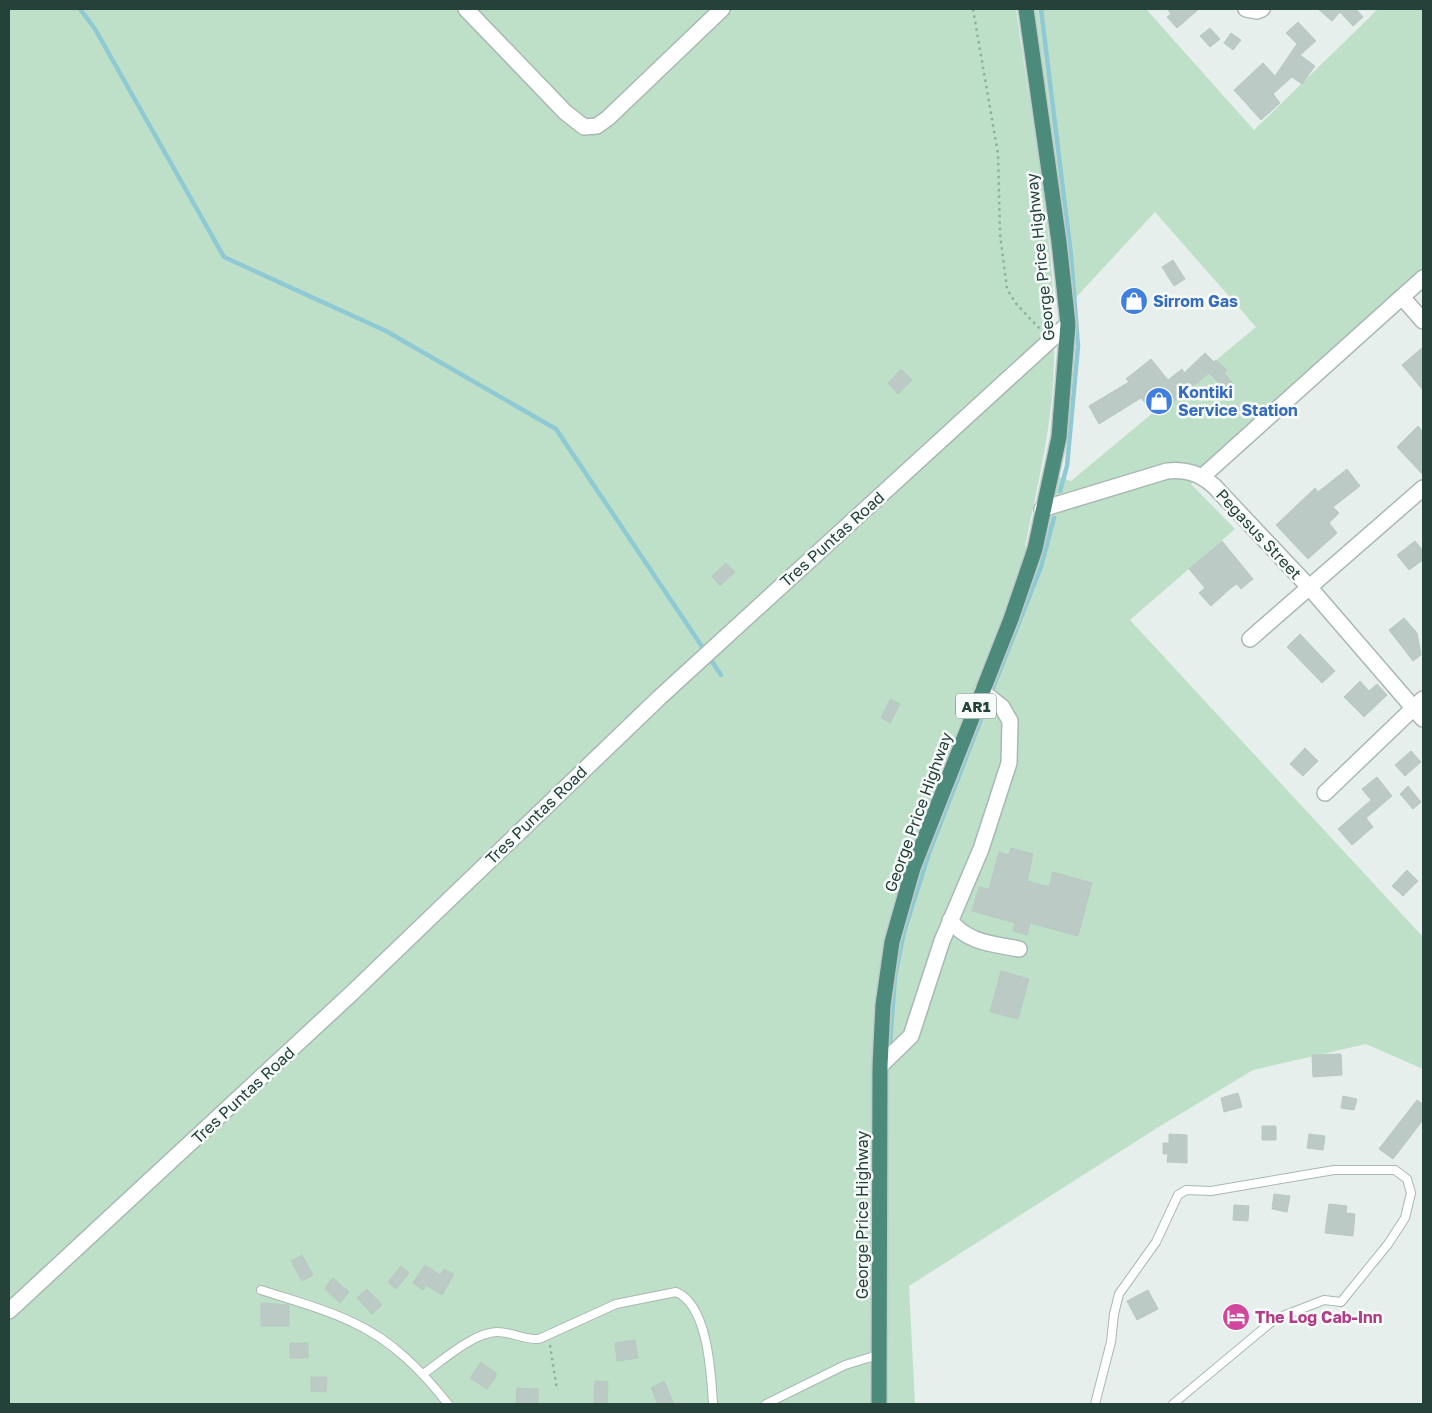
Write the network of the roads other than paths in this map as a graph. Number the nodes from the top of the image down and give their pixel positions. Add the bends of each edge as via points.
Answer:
1 (466, 9) edge
2 (722, 9) edge
3 (1026, 9) edge
4 (1246, 9) edge
5 (1262, 9) edge
6 (1423, 278) edge
7 (1402, 297) junction
8 (1423, 321) edge
9 (1068, 324) junction
10 (1202, 476) junction
11 (1423, 488) edge
12 (1042, 509) junction
13 (1310, 588) junction
14 (1250, 639) dead end
15 (982, 691) junction
16 (1420, 709) edge
17 (1325, 793) dead end
18 (950, 920) junction
19 (1019, 949) dead end
20 (880, 1066) junction
21 (260, 1290) dead end
22 (9, 1311) edge
23 (878, 1355) junction
24 (423, 1374) junction
25 (448, 1404) edge
26 (713, 1404) edge
27 (766, 1404) edge
28 (879, 1404) edge
29 (1095, 1404) edge
30 (1173, 1404) edge

1 - 2 street via 564,112 584,126 598,126 608,118
3 - 9 highway, George Price Highway / AR1
4 - 5 street
6 - 7 street
7 - 8 street
7 - 10 street
9 - 12 highway, George Price Highway / AR1 via 1059,437
9 - 22 street, Tres Puntas Road via 660,697 346,999
10 - 12 street, Pegasus Street via 1181,470 1167,471
10 - 13 street, Pegasus Street
11 - 13 street
12 - 15 highway, George Price Highway / AR1 via 1036,549
13 - 14 street
13 - 16 street, Pegasus Street
15 - 18 street via 1002,706 1010,720 1009,763 981,848
15 - 20 highway, George Price Highway / AR1 via 913,868 892,942 883,1005
16 - 17 street
18 - 19 street via 973,940
18 - 20 street via 911,1036
20 - 23 highway, George Price Highway / AR1
21 - 24 lane via 353,1322 403,1355
23 - 27 lane via 845,1365
23 - 28 highway, George Price Highway / AR1
24 - 25 lane
24 - 26 lane via 484,1334 498,1332 539,1340 616,1304 676,1292 685,1295 702,1326
29 - 30 lane via 1119,1294 1144,1261 1178,1196 1186,1190 1211,1191 1334,1170 1394,1170 1407,1179 1411,1193 1405,1218 1341,1302 1324,1300 1275,1319

